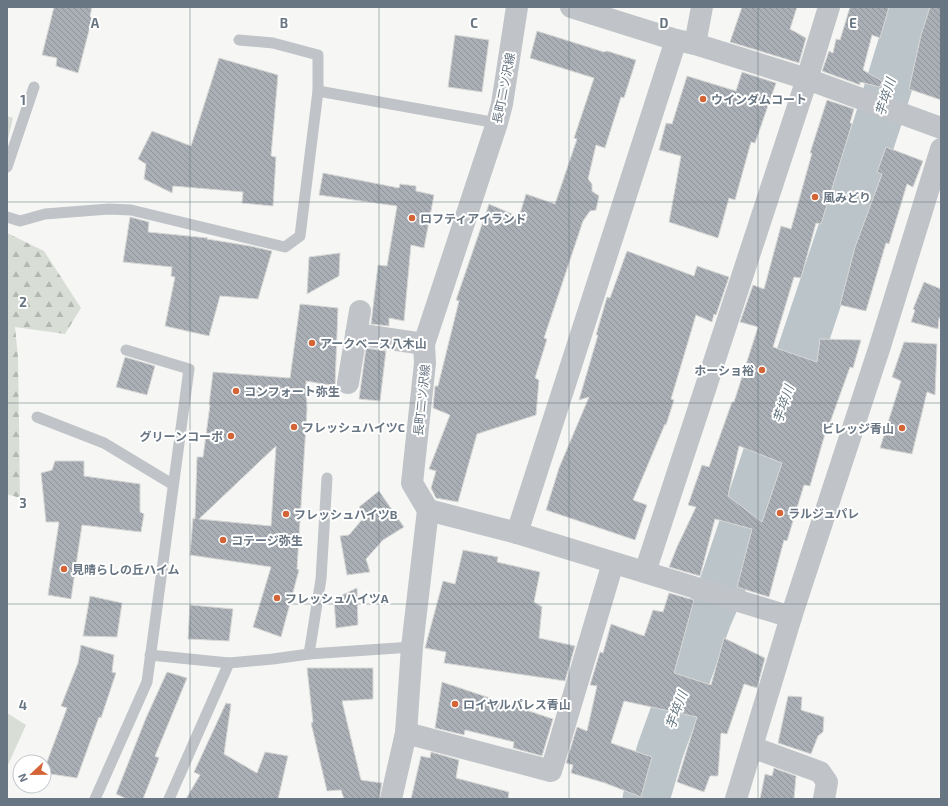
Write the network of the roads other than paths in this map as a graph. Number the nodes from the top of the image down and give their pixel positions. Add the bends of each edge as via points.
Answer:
1 (517, 7) edge
2 (571, 7) edge
3 (702, 7) edge
4 (829, 7) edge
5 (239, 40) dead end
6 (686, 42) junction
7 (807, 79) junction
8 (34, 87) dead end
9 (318, 91) junction
10 (498, 123) junction
11 (941, 128) edge
12 (941, 149) edge
13 (7, 167) edge
14 (7, 216) edge
15 (360, 311) dead end
16 (356, 334) junction
17 (424, 344) junction
18 (126, 350) dead end
19 (348, 383) dead end
20 (36, 417) dead end
21 (327, 478) dead end
22 (172, 484) junction
23 (428, 510) junction
24 (517, 533) junction
25 (613, 563) junction
26 (645, 572) junction
27 (791, 617) junction
28 (412, 647) junction
29 (309, 654) junction
30 (150, 655) junction
31 (229, 663) junction
32 (406, 733) junction
33 (752, 747) junction
34 (95, 799) edge
35 (169, 799) edge
36 (391, 799) edge
37 (736, 799) edge
38 (824, 799) edge

1 - 10 street, 長町二ツ沢線
2 - 6 street
3 - 6 street
4 - 7 street
5 - 9 lane via 273,43 318,55
6 - 7 street
6 - 24 street
7 - 11 street
7 - 26 street
8 - 13 lane
9 - 10 lane
9 - 14 lane via 300,236 285,246 131,210 109,209 45,214 20,221
10 - 17 street, 長町二ツ沢線
12 - 27 street
15 - 16 street
16 - 17 street
16 - 19 street
17 - 23 street, 長町二ツ沢線 via 425,363 412,483
18 - 22 lane via 189,369
20 - 22 lane via 104,443
21 - 29 lane via 321,579
22 - 30 lane
23 - 24 street
23 - 28 street
24 - 25 street
25 - 26 street
25 - 32 street via 551,770
26 - 27 street
27 - 33 street
28 - 29 lane
28 - 32 street
29 - 31 lane
30 - 31 lane
30 - 34 lane via 147,682
31 - 35 lane
32 - 36 street
33 - 37 street
33 - 38 street via 820,772 827,782

